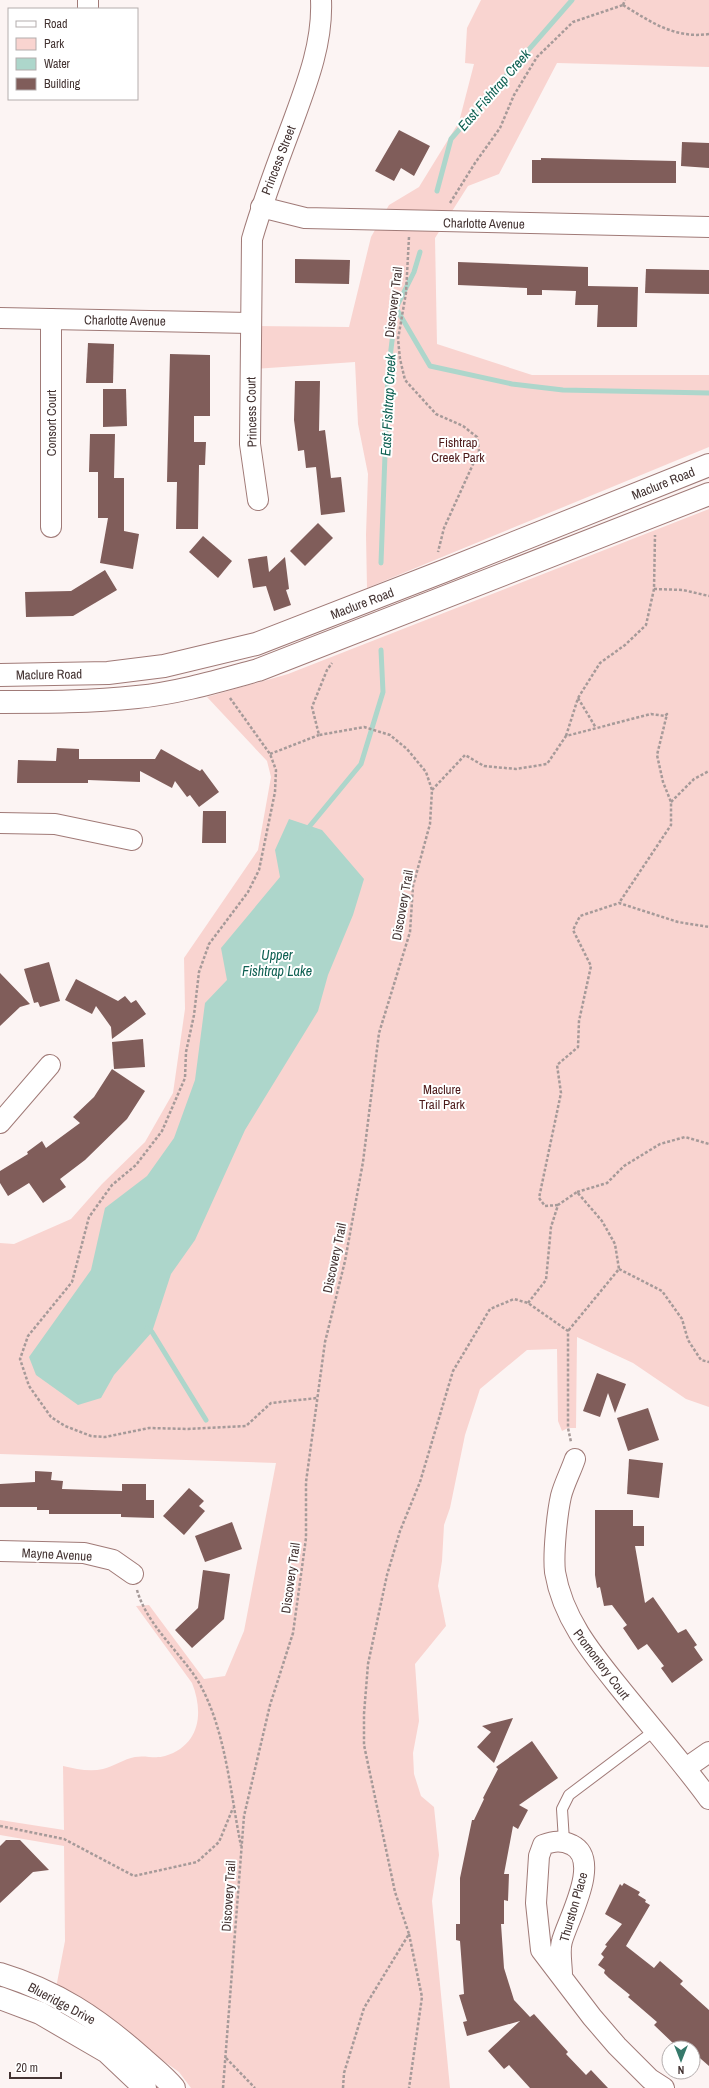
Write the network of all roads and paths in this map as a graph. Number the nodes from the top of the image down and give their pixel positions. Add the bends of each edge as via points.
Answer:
1 (321, 0) edge
2 (625, 0) edge
3 (623, 5) junction
4 (709, 34) edge
5 (261, 207) junction
6 (443, 222) junction
7 (709, 228) edge
8 (409, 241) dead end
9 (0, 318) edge
10 (51, 319) junction
11 (250, 323) junction
12 (709, 465) edge
13 (709, 494) edge
14 (258, 500) dead end
15 (51, 527) dead end
16 (655, 533) dead end
17 (437, 555) dead end
18 (654, 589) junction
19 (709, 596) edge
20 (332, 662) dead end
21 (0, 675) edge
22 (218, 681) junction
23 (578, 698) junction
24 (0, 702) edge
25 (596, 728) junction
26 (319, 735) junction
27 (566, 736) junction
28 (270, 754) junction
29 (709, 771) edge
30 (432, 790) junction
31 (672, 802) junction
32 (0, 823) edge
33 (132, 840) dead end
34 (619, 903) junction
35 (709, 927) edge
36 (50, 1065) dead end
37 (0, 1123) edge
38 (709, 1144) edge
39 (577, 1192) junction
40 (558, 1205) junction
41 (619, 1269) junction
42 (528, 1303) junction
43 (568, 1331) junction
44 (709, 1362) edge
45 (317, 1398) junction
46 (575, 1459) joint
47 (0, 1551) edge
48 (133, 1574) joint
49 (654, 1731) junction
50 (709, 1752) edge
51 (686, 1768) junction
52 (709, 1799) edge
53 (233, 1807) junction
54 (0, 1826) edge
55 (564, 1841) junction
56 (241, 1849) junction
57 (409, 1934) junction
58 (0, 1974) edge
59 (562, 1975) junction
60 (0, 1998) edge
61 (226, 2058) junction
62 (145, 2088) edge
63 (174, 2088) edge
64 (223, 2088) edge
65 (255, 2088) edge
66 (343, 2088) edge
67 (409, 2088) edge
68 (664, 2088) edge

1 - 5 street, Princess Street via 319,36 314,62
2 - 3 path
3 - 4 path via 660,27 694,36
3 - 6 path via 573,22 536,57 514,95 500,128 451,201
5 - 6 street, Charlotte Avenue via 305,218
5 - 11 street, Princess Street via 252,239
6 - 7 street, Charlotte Avenue
8 - 17 path, Discovery Trail via 406,293 398,339 405,380 436,414 463,426 477,438 479,451 444,528
9 - 10 street, Charlotte Avenue
10 - 11 street, Charlotte Avenue
10 - 15 street, Consort Court
11 - 14 street, Princess Court via 250,444
12 - 21 main road, Maclure Road via 256,644 164,666 115,672
13 - 22 main road, Maclure Road via 273,664
16 - 18 path
18 - 19 path via 682,590
18 - 23 path via 646,625 625,645 600,663
20 - 26 path via 312,707
22 - 24 main road, Maclure Road via 138,697 68,702
22 - 28 path
23 - 25 path
23 - 27 path
25 - 27 path
25 - 31 path via 651,714 667,714 657,755 663,782
26 - 28 path, Discovery Trail
26 - 30 path, Discovery Trail via 364,727 390,735 407,748 426,772
27 - 30 path via 547,764 516,769 484,766 465,755
28 - 45 path via 276,770 275,792 259,870 248,892 209,944 198,972 194,1015 186,1052 185,1078 176,1100 162,1131 136,1166 112,1185 89,1217 72,1282 28,1336 20,1359 29,1386 51,1417 65,1426 91,1436 105,1437 149,1428 246,1426 271,1403
29 - 31 path via 694,779
30 - 45 path, Discovery Trail via 430,824 413,886 410,932 379,1033 363,1162 345,1261 325,1342
31 - 34 path via 672,825
32 - 33 street via 55,824
34 - 35 path via 678,922
34 - 40 path via 580,916 573,930 591,966 579,1020 578,1047 557,1065 561,1093 539,1198 545,1206
36 - 37 street
38 - 39 path via 685,1137 660,1144 624,1166 606,1183
39 - 40 path
39 - 41 path via 602,1221 615,1244
40 - 42 path via 551,1227 546,1280
41 - 43 path
41 - 44 path via 662,1291 682,1319 688,1340 701,1360
42 - 43 path
42 - 57 path via 514,1299 490,1309 453,1370 420,1482 400,1532 387,1575 368,1664 364,1744 395,1892
43 - 46 path via 568,1428
45 - 56 path, Discovery Trail via 306,1482 306,1538 293,1633 268,1712 244,1816
46 - 49 street, Promontory Court via 561,1496 556,1548 555,1571 562,1598 574,1627
47 - 48 street, Mayne Avenue via 84,1553 113,1560
48 - 53 path via 140,1601 198,1681 217,1723
49 - 51 street, Promontory Court
49 - 55 lane via 568,1796 562,1809
50 - 51 street
51 - 52 street, Promontory Court
53 - 54 path via 219,1842 197,1862 134,1876 64,1838
53 - 56 path
55 - 59 street, Thurston Place via 575,1846 582,1856 585,1867 584,1878 562,1943
55 - 59 street, Thurston Place via 553,1841 543,1845 539,1856 536,1903 541,1950
56 - 61 path, Discovery Trail
57 - 66 path via 364,2008 344,2073
57 - 67 path via 422,1997
58 - 63 main road, Blueridge Drive via 49,1993 86,2012 118,2036
59 - 68 street, Thurston Place via 592,2017 617,2046 650,2079
60 - 62 main road, Blueridge Drive via 40,2013 107,2052
61 - 64 path, Discovery Trail
61 - 65 path

